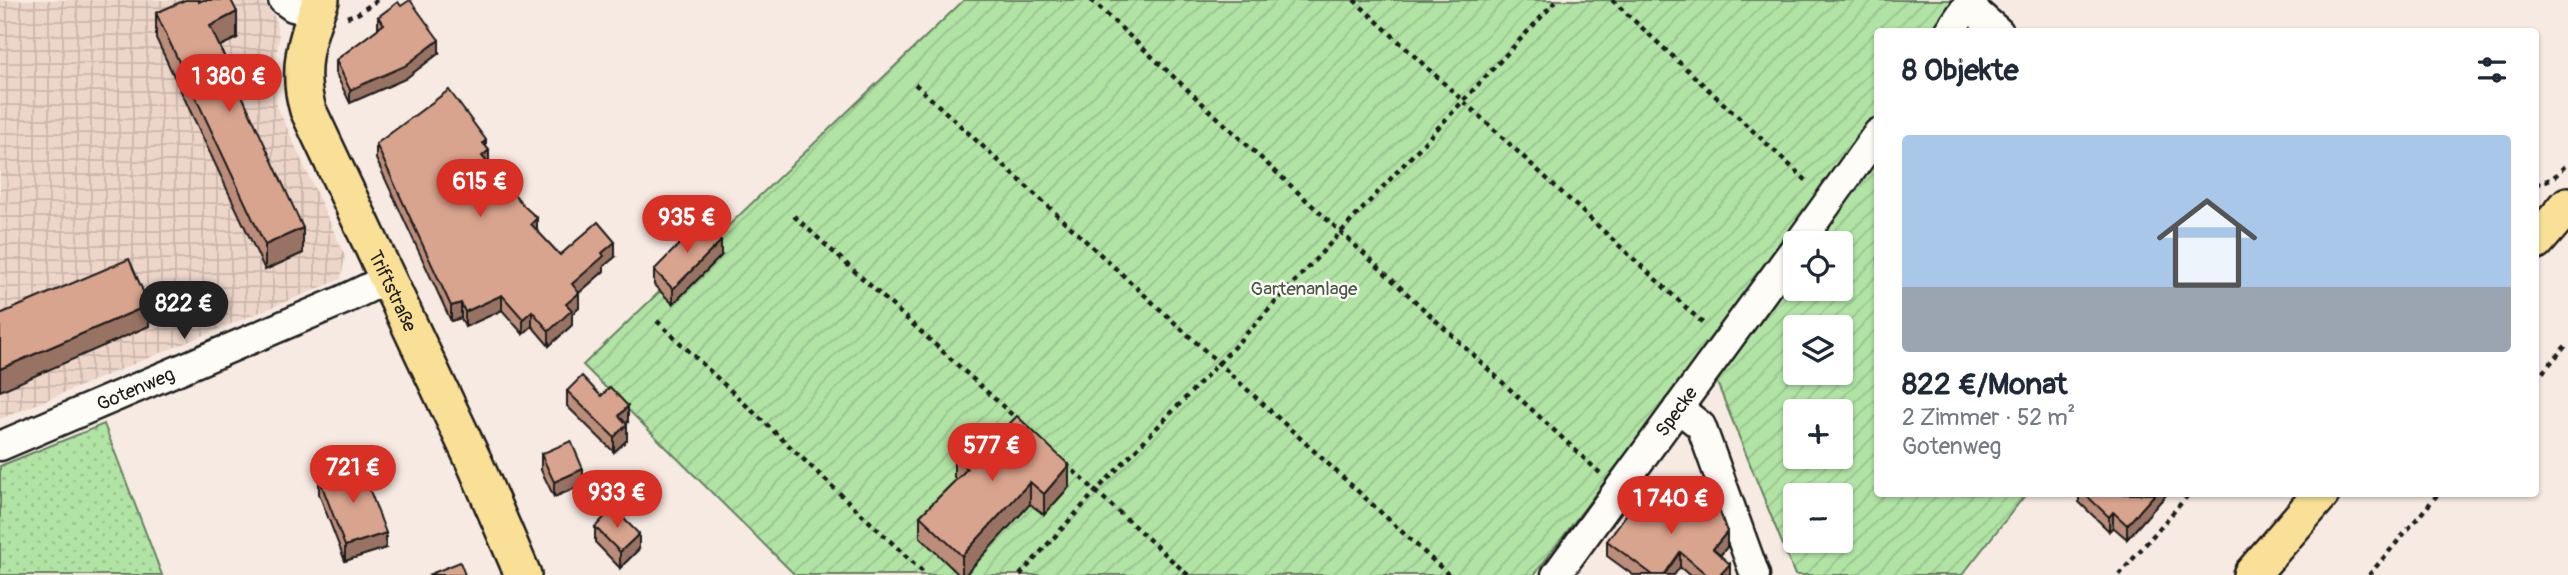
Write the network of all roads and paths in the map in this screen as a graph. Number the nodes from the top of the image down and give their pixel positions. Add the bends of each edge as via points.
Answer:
1 (283, 0) edge
2 (1091, 0) edge
3 (1354, 0) edge
4 (1557, 0) edge
5 (1612, 0) edge
6 (1969, 3) edge
7 (318, 6) edge
8 (1952, 28) edge
9 (1994, 28) edge
10 (915, 84) dead end
11 (1462, 100) junction
12 (1874, 139) edge
13 (1813, 187) dead end
14 (2568, 205) edge
15 (794, 216) dead end
16 (1807, 231) edge
17 (1341, 232) junction
18 (2539, 239) edge
19 (1783, 264) edge
20 (387, 279) junction
21 (657, 321) dead end
22 (1707, 327) dead end
23 (2568, 343) edge
24 (1219, 363) junction
25 (2539, 377) edge
26 (1678, 408) junction
27 (1025, 427) edge
28 (0, 446) edge
29 (1065, 463) edge
30 (1600, 473) dead end
31 (1096, 491) junction
32 (2186, 497) edge
33 (2318, 497) edge
34 (2435, 497) edge
35 (523, 575) edge
36 (926, 575) edge
37 (1020, 575) edge
38 (1188, 575) edge
39 (1449, 575) edge
40 (1556, 575) edge
41 (1755, 575) edge
42 (2119, 575) edge
43 (2252, 575) edge
44 (2369, 575) edge

1 - 7 street via 293,7
2 - 17 path
3 - 11 path
4 - 11 path
5 - 13 path
6 - 8 street
6 - 9 street
7 - 20 main road, Triftstraße via 302,61 303,94
10 - 24 path
11 - 17 path
11 - 22 path
12 - 16 street, Specke
14 - 18 main road
15 - 27 path
17 - 24 path
17 - 30 path
19 - 26 street, Specke
20 - 28 street, Gotenweg
20 - 35 main road, Triftstraße
21 - 36 path
23 - 25 path
24 - 31 path
24 - 39 path
26 - 40 street, Specke
26 - 41 street via 1701,426
29 - 31 path
31 - 37 path
31 - 38 path
32 - 42 path
33 - 43 main road
34 - 44 path

